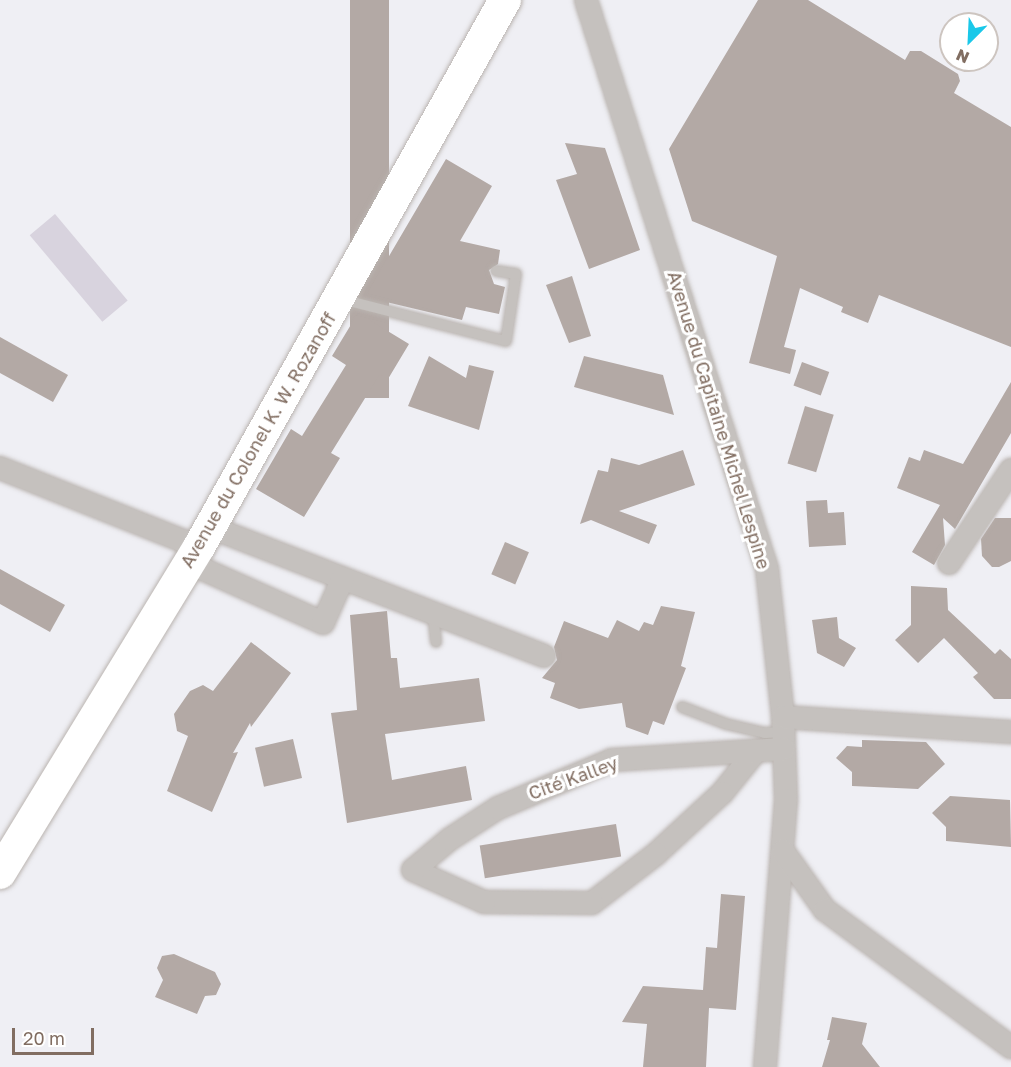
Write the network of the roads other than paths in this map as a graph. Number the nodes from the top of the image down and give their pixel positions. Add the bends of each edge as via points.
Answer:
1 (505, 0) edge
2 (586, 0) edge
3 (496, 271) dead end
4 (338, 299) junction
5 (0, 468) edge
6 (1011, 470) edge
7 (200, 545) junction
8 (949, 563) dead end
9 (343, 578) junction
10 (433, 613) junction
11 (436, 642) dead end
12 (544, 656) dead end
13 (682, 707) dead end
14 (1011, 732) edge
15 (783, 733) junction
16 (755, 752) junction
17 (783, 851) junction
18 (0, 873) edge
19 (1011, 1047) edge
20 (765, 1067) edge

1 - 4 street, Avenue du Colonel K. W. Rozanoff
2 - 15 street, Avenue du Capitaine Michel Lespine via 767,569
3 - 4 lane via 516,274 506,341
4 - 7 street, Avenue du Colonel K. W. Rozanoff
5 - 7 street
6 - 8 street
7 - 9 street
7 - 9 street via 323,623
7 - 18 street, Avenue du Colonel K. W. Rozanoff
9 - 10 street
10 - 11 lane
10 - 12 street
13 - 15 lane via 726,724
14 - 15 street, Cité Kalley
15 - 16 street, Cité Kalley
15 - 17 street, Avenue du Capitaine Michel Lespine
16 - 16 street, Cité Kalley via 612,760 498,808 450,838 413,870 484,902 592,903 656,854 722,793
17 - 19 street via 825,910
17 - 20 street, Avenue du Capitaine Michel Lespine

